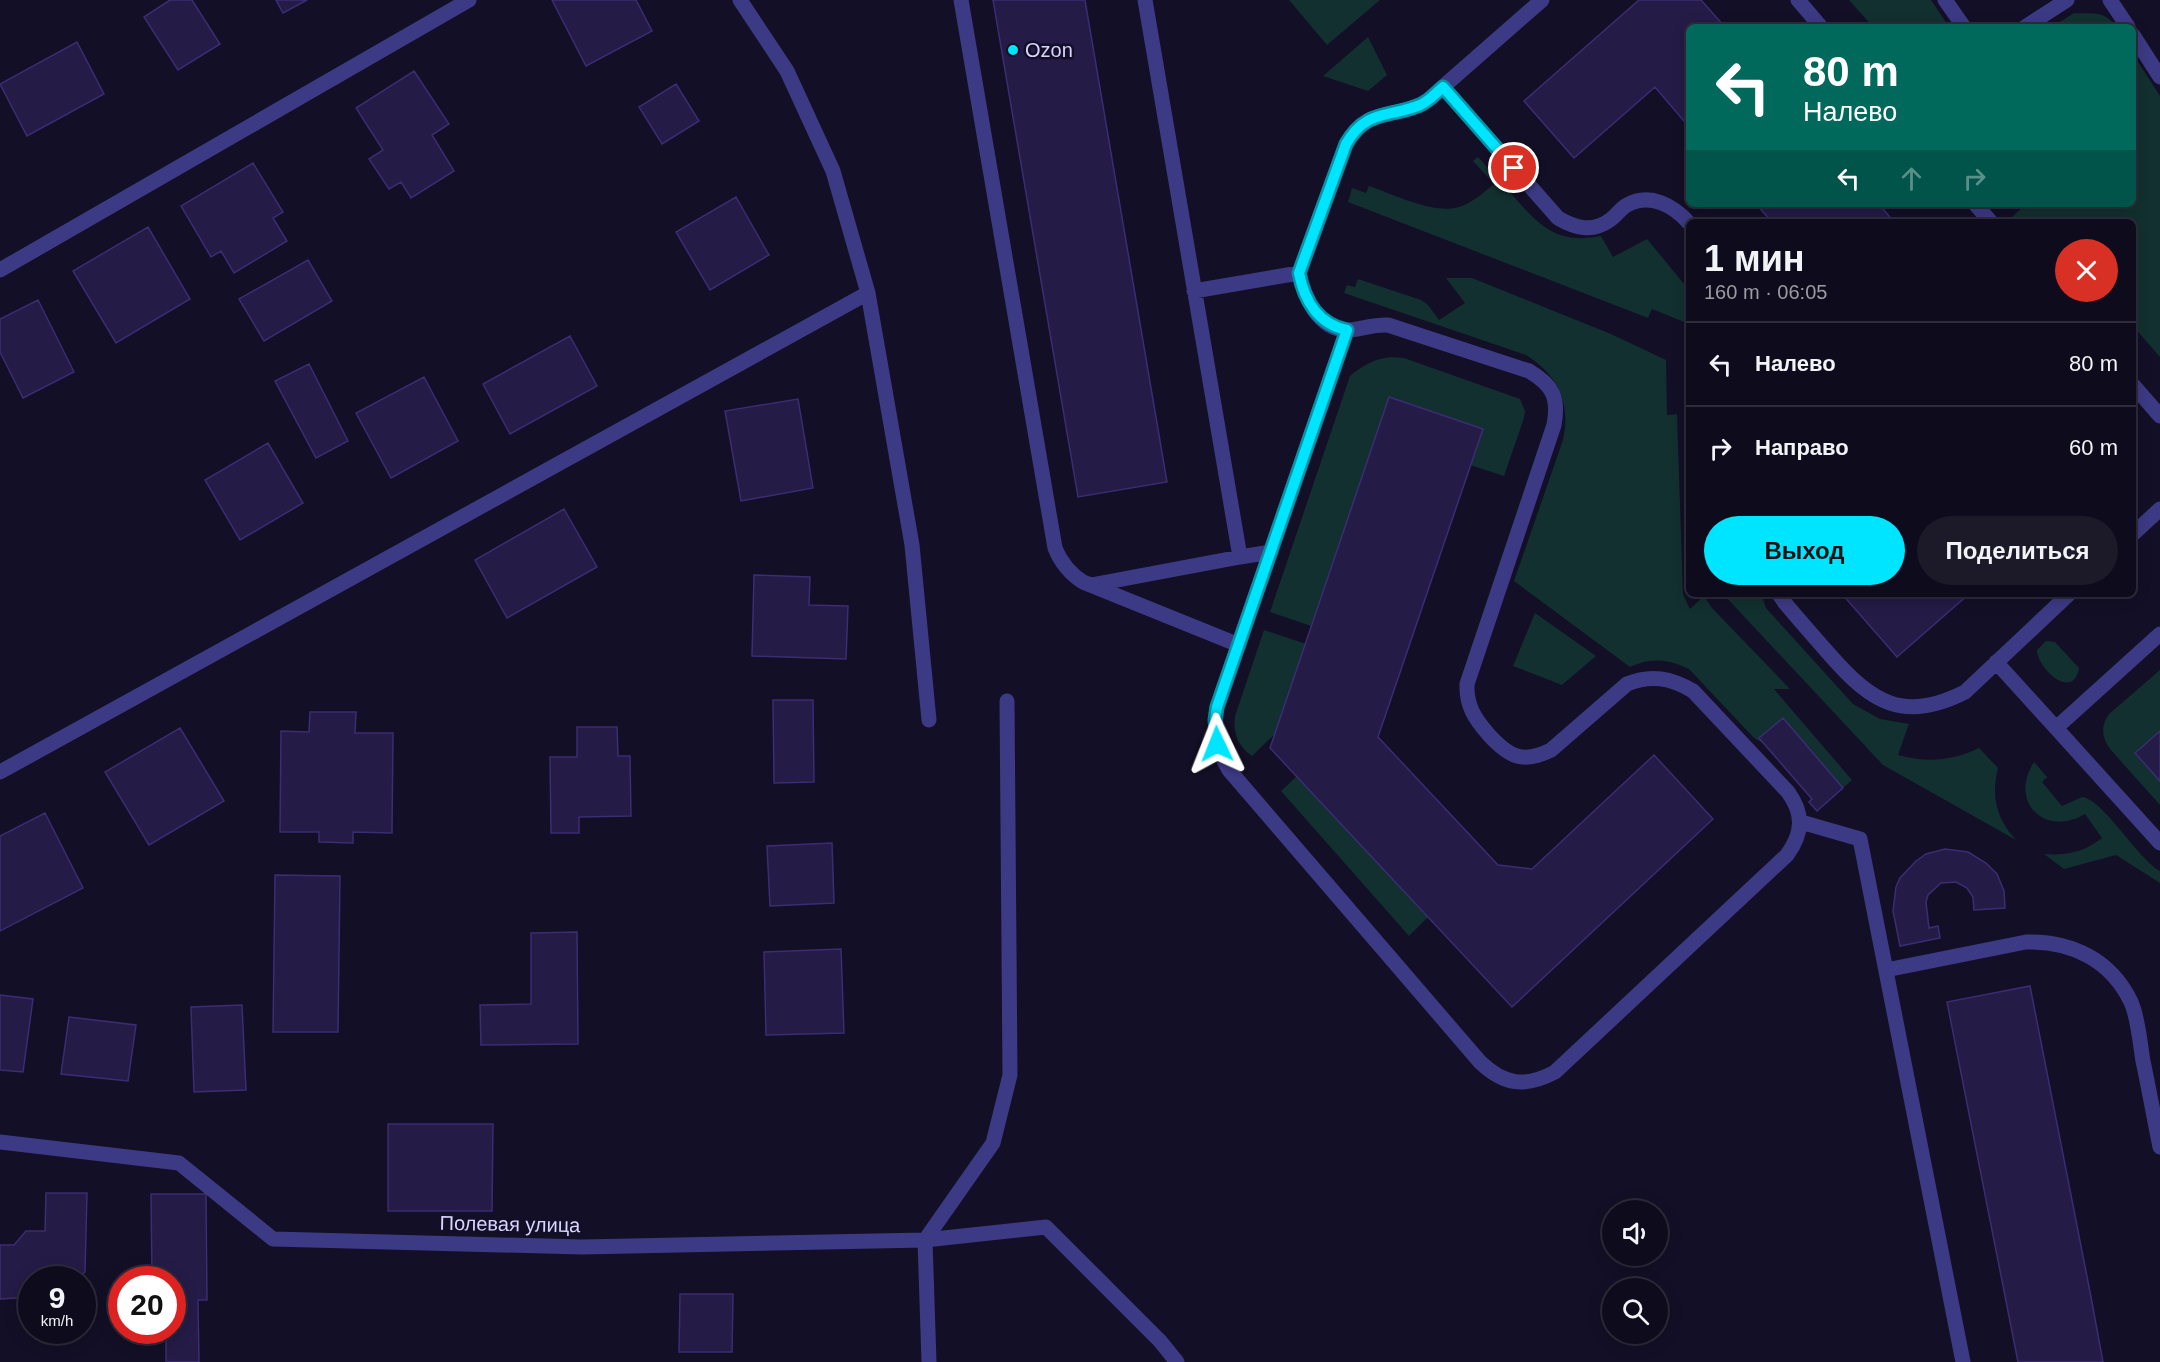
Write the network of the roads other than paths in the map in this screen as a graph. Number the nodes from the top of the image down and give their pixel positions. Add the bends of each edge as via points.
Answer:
1 (469, 0) edge
2 (740, 0) edge
3 (961, 0) edge
4 (1145, 0) edge
5 (1542, 0) edge
6 (1798, 0) edge
7 (1945, 0) edge
8 (2067, 0) edge
9 (2110, 0) edge
10 (1818, 24) edge
11 (1962, 24) edge
12 (2030, 24) edge
13 (2126, 24) edge
14 (2136, 40) edge
15 (2160, 77) edge
16 (1443, 87) junction
17 (1978, 207) edge
18 (1988, 219) edge
19 (1686, 220) edge
20 (0, 270) edge
21 (1299, 273) junction
22 (1194, 291) junction
23 (868, 293) junction
24 (1347, 330) junction
25 (2136, 388) edge
26 (2160, 416) edge
27 (2160, 509) edge
28 (2136, 531) edge
29 (1271, 552) junction
30 (1240, 557) junction
31 (1090, 585) junction
32 (1781, 597) edge
33 (2066, 597) edge
34 (2160, 634) edge
35 (1239, 645) junction
36 (1996, 662) junction
37 (1007, 701) dead end
38 (929, 720) dead end
39 (2056, 728) junction
40 (0, 772) edge
41 (1801, 822) junction
42 (2160, 843) edge
43 (1886, 970) junction
44 (0, 1142) edge
45 (2160, 1146) edge
46 (925, 1240) junction
47 (929, 1362) edge
48 (1177, 1362) edge
49 (1962, 1362) edge

1 - 20 street
2 - 23 street via 787,71 832,171
3 - 31 street via 1055,548 1066,568
4 - 22 street
5 - 16 street
6 - 10 street
7 - 11 street
8 - 12 street
9 - 13 street
14 - 15 street
16 - 19 street via 1558,218 1572,226 1597,227 1627,205 1642,200 1668,205
16 - 21 street via 1419,105 1374,117 1357,128 1346,144
17 - 18 street
21 - 22 street
21 - 24 street via 1314,310 1323,321
22 - 30 street
23 - 38 street via 912,545
23 - 40 street
24 - 29 street
24 - 41 street via 1388,325 1529,371 1543,380 1555,399 1554,425 1467,684 1470,710 1503,750 1522,757 1541,755 1627,684 1638,679 1665,678 1693,691 1788,792
25 - 26 street
27 - 28 street
29 - 30 street
29 - 35 street
30 - 31 street
31 - 35 street
32 - 36 street via 1850,678 1871,695 1892,704 1911,707 1946,702 1965,692
33 - 36 street
34 - 39 street
35 - 41 street via 1215,720 1217,744 1229,771 1480,1062 1502,1078 1528,1082 1555,1072 1787,855 1795,844
36 - 39 street via 2033,714
37 - 46 street via 1010,1075 993,1143
39 - 42 street
41 - 43 street via 1860,838
43 - 45 street via 2026,942 2063,945 2093,957 2118,980 2132,1004
43 - 49 street
44 - 46 street, Полевая улица via 179,1163 273,1239 582,1246
46 - 47 street
46 - 48 street, Полевая улица via 1047,1227

